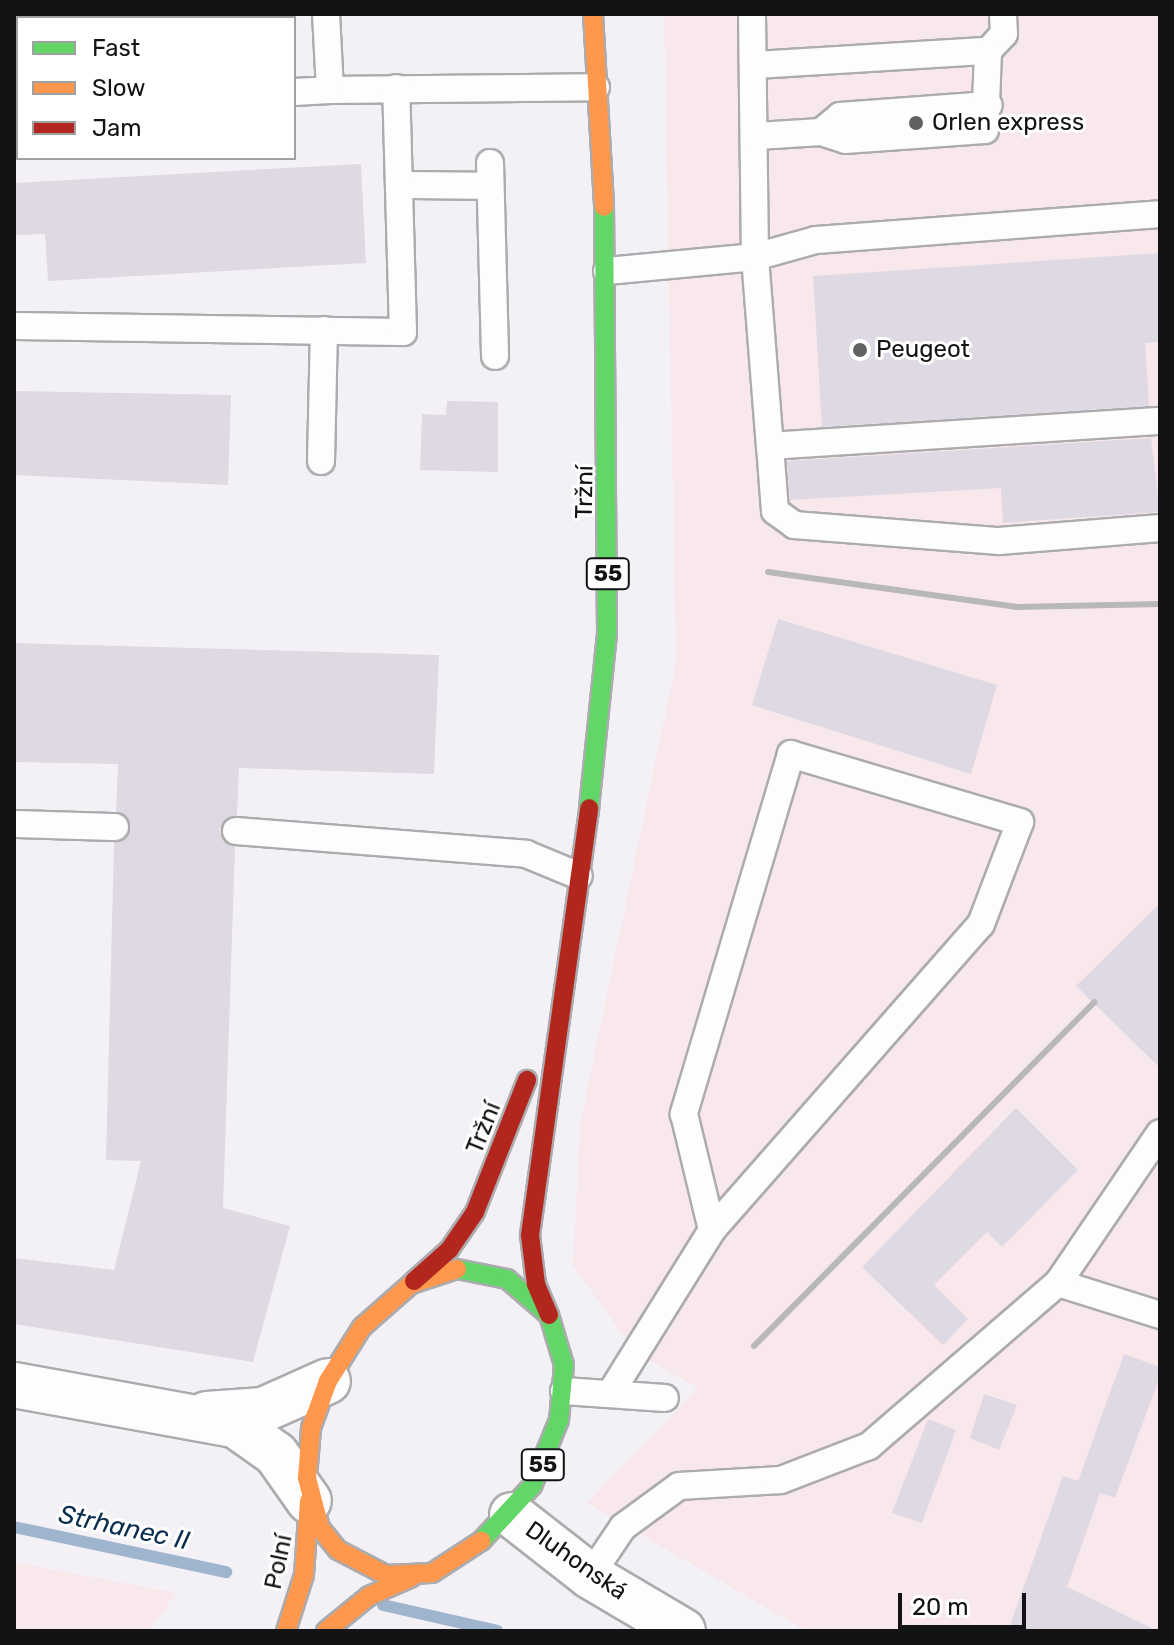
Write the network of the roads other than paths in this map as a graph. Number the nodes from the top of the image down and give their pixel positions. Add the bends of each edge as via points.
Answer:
1 (326, 14) edge
2 (593, 14) edge
3 (752, 14) edge
4 (1003, 14) edge
5 (988, 51) junction
6 (756, 65) junction
7 (596, 87) junction
8 (396, 88) junction
9 (330, 90) junction
10 (296, 92) edge
11 (757, 136) junction
12 (399, 185) junction
13 (1160, 214) edge
14 (755, 257) junction
15 (607, 271) junction
16 (14, 326) edge
17 (324, 330) junction
18 (495, 356) dead end
19 (1160, 421) edge
20 (770, 446) junction
21 (321, 461) dead end
22 (1160, 528) edge
23 (14, 824) edge
24 (115, 827) dead end
25 (236, 831) dead end
26 (579, 876) junction
27 (564, 968) junction
28 (1160, 1133) edge
29 (712, 1230) junction
30 (1058, 1283) junction
31 (411, 1284) junction
32 (549, 1315) junction
33 (1160, 1315) edge
34 (328, 1381) junction
35 (14, 1385) edge
36 (564, 1391) junction
37 (610, 1394) junction
38 (665, 1398) dead end
39 (200, 1414) junction
40 (309, 1501) junction
41 (512, 1515) junction
42 (590, 1576) junction
43 (412, 1577) junction
44 (286, 1631) edge
45 (326, 1631) edge
46 (683, 1631) edge

1 - 9 lane
2 - 7 main road, Tržní / 55
3 - 6 lane
4 - 5 lane via 1004,34
5 - 6 lane
5 - 11 lane via 985,130 845,140 821,132
6 - 11 lane
7 - 8 lane
7 - 15 main road, Tržní / 55
8 - 9 lane
8 - 12 lane
9 - 10 lane
11 - 14 lane
12 - 17 lane via 403,332
12 - 18 lane via 490,175
13 - 14 lane via 816,240
14 - 15 lane
14 - 20 lane
15 - 26 main road, Tržní / 55 via 607,633
16 - 17 lane
17 - 21 lane
19 - 20 lane
20 - 22 lane via 775,511 794,525 999,541
23 - 24 lane
25 - 26 lane via 526,854
26 - 27 main road, Tržní / 55
27 - 31 main road, Tržní / 55 via 512,1128 475,1212 449,1250
27 - 32 main road, Tržní / 55 via 530,1235 536,1284
28 - 30 lane
29 - 29 lane via 981,924 1020,822 791,754 684,1114
29 - 37 lane
30 - 33 lane
30 - 42 lane via 869,1446 781,1480 702,1480 679,1486 623,1527
31 - 32 main road, Dluhonská / 55 via 445,1272 483,1271 531,1294
31 - 34 main road, Dluhonská / 55 via 362,1327
32 - 36 main road, Dluhonská / 55 via 562,1350
34 - 39 street via 263,1410
34 - 40 main road, Dluhonská / 55 via 309,1441
35 - 39 street
36 - 37 lane
36 - 41 main road, Dluhonská / 55 via 547,1456
37 - 38 lane
39 - 40 street via 256,1438
40 - 43 main road via 338,1550 361,1567
40 - 44 main road, Polní / 55 via 304,1575
41 - 42 street, Dluhonská
41 - 43 main road, Dluhonská / 55 via 471,1552
42 - 46 street, Dluhonská
43 - 45 main road, 55 via 369,1596

